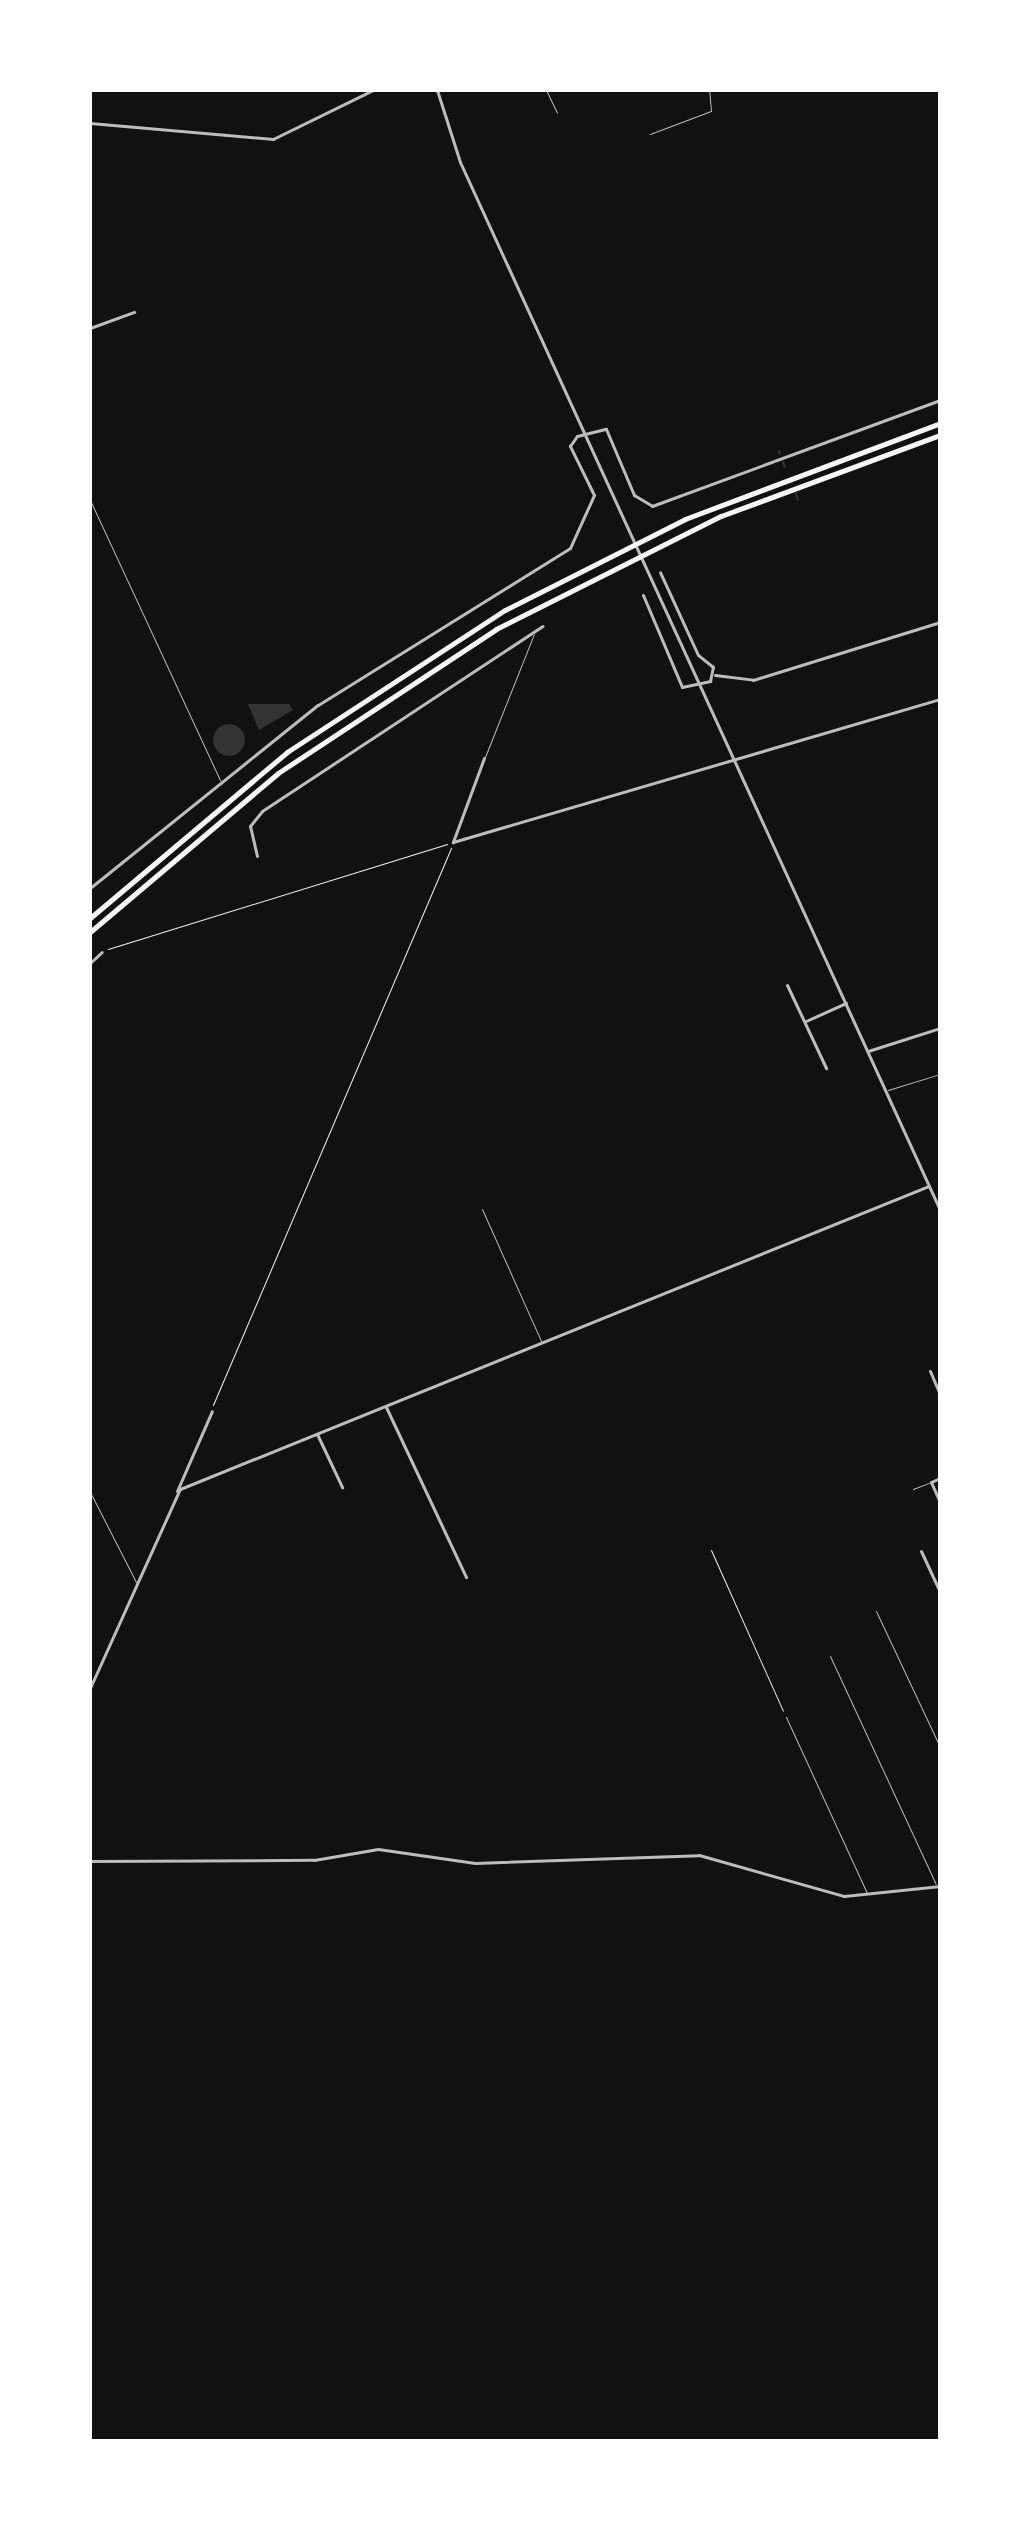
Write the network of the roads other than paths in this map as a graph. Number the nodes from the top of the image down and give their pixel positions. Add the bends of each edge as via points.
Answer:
1 (373, 90) edge
2 (546, 90) edge
3 (709, 90) edge
4 (437, 91) edge
5 (557, 113) dead end
6 (90, 123) edge
7 (650, 134) dead end
8 (134, 312) dead end
9 (90, 328) edge
10 (940, 400) edge
11 (940, 423) edge
12 (584, 433) junction
13 (940, 435) edge
14 (90, 500) edge
15 (660, 572) dead end
16 (643, 595) dead end
17 (940, 622) edge
18 (543, 626) dead end
19 (532, 633) junction
20 (715, 675) junction
21 (701, 685) junction
22 (940, 699) edge
23 (484, 758) joint
24 (737, 762) junction
25 (220, 780) junction
26 (257, 856) dead end
27 (90, 888) edge
28 (90, 918) edge
29 (90, 932) edge
30 (102, 952) road end
31 (90, 963) edge
32 (787, 985) dead end
33 (846, 1003) junction
34 (804, 1022) junction
35 (940, 1028) edge
36 (868, 1051) junction
37 (826, 1068) dead end
38 (940, 1074) edge
39 (886, 1091) junction
40 (929, 1186) junction
41 (482, 1209) dead end
42 (940, 1210) edge
43 (542, 1342) junction
44 (930, 1371) dead end
45 (940, 1394) edge
46 (385, 1405) junction
47 (212, 1411) road end
48 (317, 1434) junction
49 (940, 1478) edge
50 (931, 1482) junction
51 (342, 1487) dead end
52 (913, 1489) dead end
53 (177, 1491) junction
54 (90, 1492) edge
55 (940, 1502) edge
56 (921, 1551) dead end
57 (466, 1577) dead end
58 (136, 1582) junction
59 (940, 1592) edge
60 (876, 1611) dead end
61 (830, 1656) dead end
62 (90, 1688) edge
63 (786, 1717) road end
64 (940, 1747) edge
65 (90, 1861) edge
66 (938, 1886) edge
67 (868, 1895) junction

1 - 6 street via 273,139
2 - 5 lane
3 - 7 lane via 711,111
4 - 12 street via 443,124
8 - 9 street
10 - 12 street via 652,506 634,495 608,431
11 - 28 highway via 695,514 505,610 287,752
12 - 21 street
12 - 25 street via 570,446 593,501 570,548 347,684
13 - 29 highway via 691,529 483,636 271,778
14 - 25 lane
15 - 20 street via 698,655
16 - 21 street via 682,687
17 - 20 street via 753,680
18 - 19 street
19 - 23 lane via 537,640
19 - 26 street via 262,811 249,831
20 - 21 street
21 - 24 street
22 - 24 street
23 - 24 street via 453,842
24 - 33 street
25 - 27 street
30 - 31 street
32 - 34 street
33 - 34 street
33 - 36 street
34 - 37 street
35 - 36 street
36 - 39 street
38 - 39 lane
39 - 40 street
40 - 42 street
40 - 43 street
41 - 43 lane
43 - 46 street
44 - 45 street
46 - 48 street
46 - 57 street
47 - 53 street
48 - 51 street
48 - 53 street
49 - 50 street
50 - 52 lane
50 - 55 street
53 - 58 street
54 - 58 lane
56 - 59 street
58 - 62 street
60 - 64 lane
61 - 66 lane
63 - 67 lane
65 - 67 street via 314,1860 378,1849 475,1863 699,1855 823,1892
66 - 67 street

